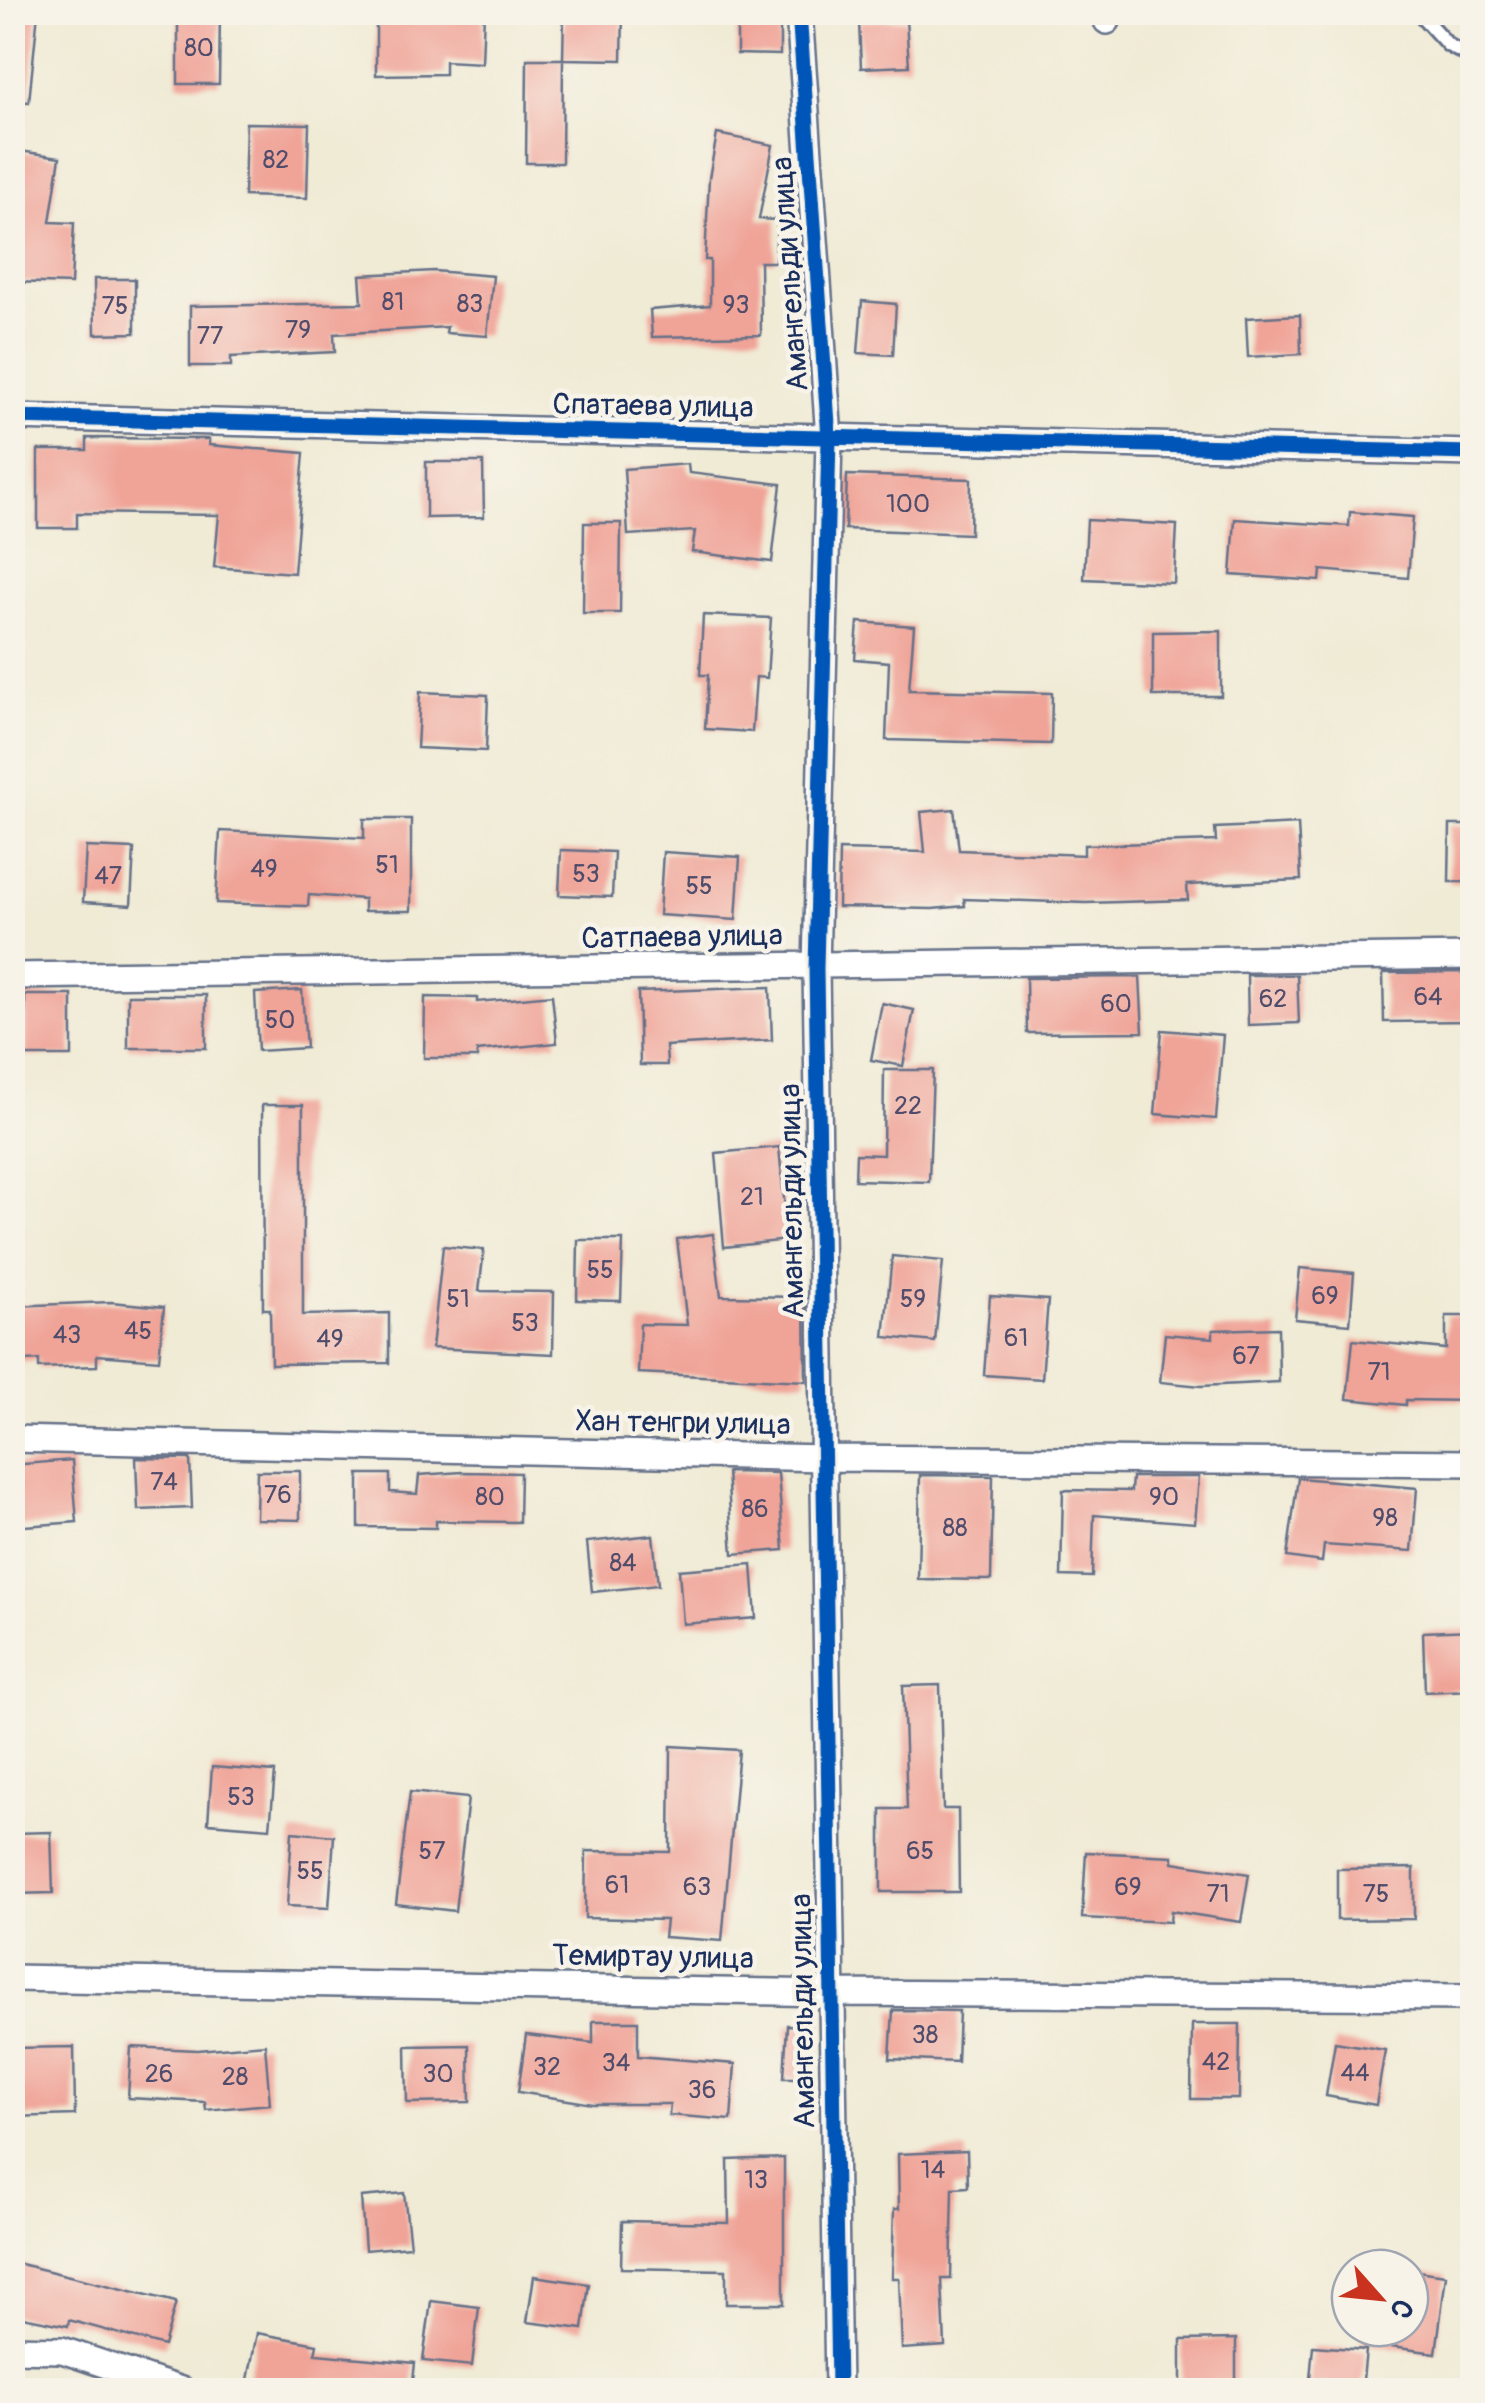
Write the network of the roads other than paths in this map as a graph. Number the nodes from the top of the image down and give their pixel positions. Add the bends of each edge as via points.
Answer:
1 (799, 12) edge
2 (1418, 12) edge
3 (1472, 58) edge
4 (12, 416) edge
5 (829, 438) junction
6 (1472, 453) edge
7 (1472, 956) edge
8 (816, 969) junction
9 (12, 976) edge
10 (12, 1440) edge
11 (824, 1458) junction
12 (1472, 1463) edge
13 (12, 1978) edge
14 (830, 1993) junction
15 (1472, 1997) edge
16 (12, 2349) edge
17 (181, 2390) edge
18 (838, 2390) edge

1 - 5 street, Амангельди улица
2 - 3 lane via 1448,45
4 - 5 street, Спатаева улица
5 - 6 street, Спатаева улица
5 - 8 street, Амангельди улица
7 - 8 street, Сатпаева улица
8 - 9 street, Сатпаева улица
8 - 11 street, Амангельди улица
10 - 11 street, Хан тенгри улица
11 - 12 street, Хан тенгри улица
11 - 14 street, Амангельди улица
13 - 14 street, Темиртау улица
14 - 15 street, Темиртау улица
14 - 18 street, Амангельди улица
16 - 17 street via 62,2350

